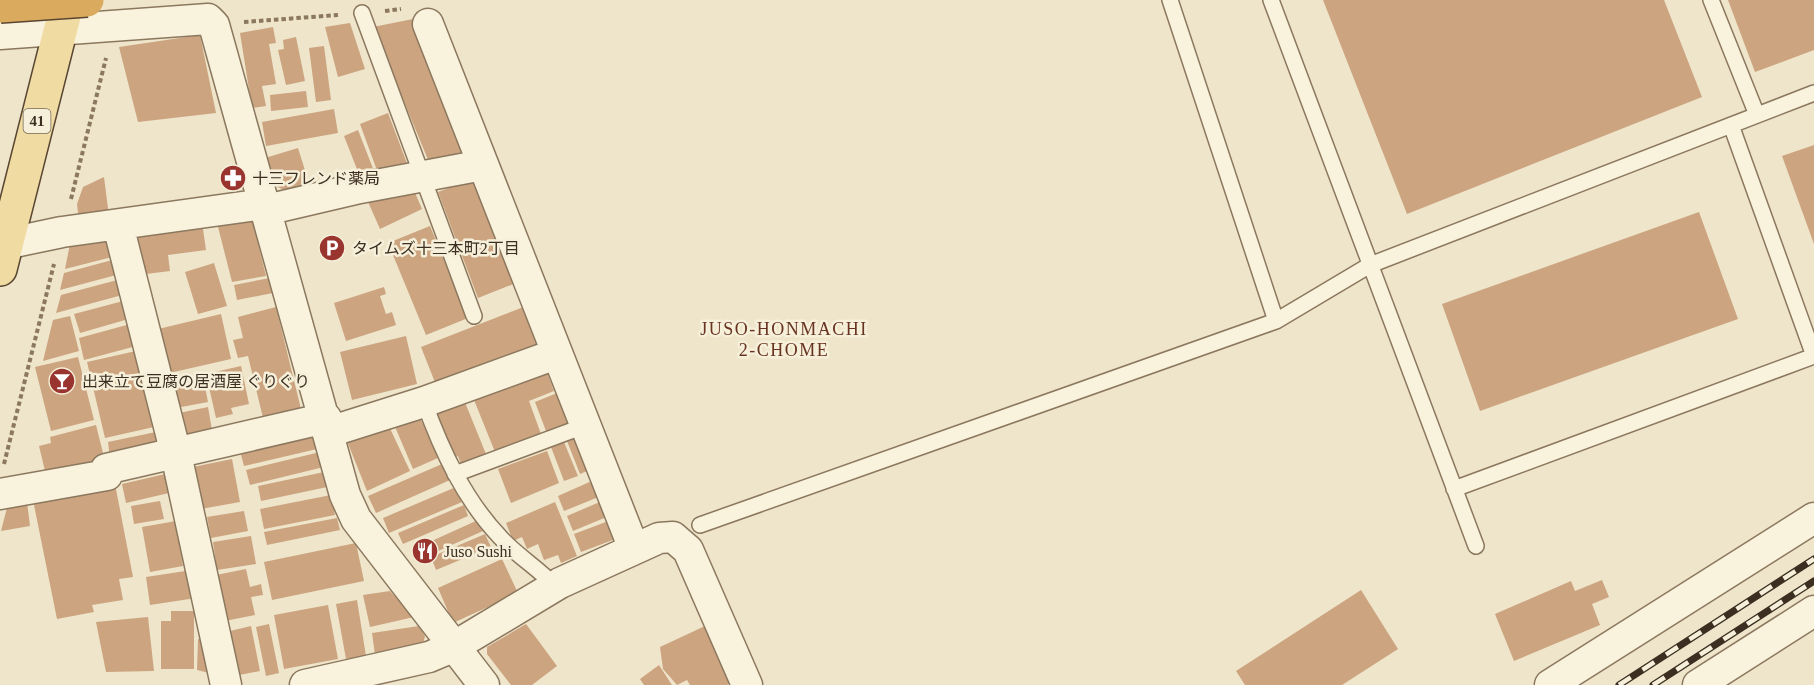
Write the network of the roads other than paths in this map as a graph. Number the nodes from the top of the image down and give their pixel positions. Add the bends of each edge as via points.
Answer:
1 (87, 0) edge
2 (1170, 0) edge
3 (1271, 0) edge
4 (1711, 0) edge
5 (0, 6) edge
6 (362, 13) road end
7 (64, 15) edge
8 (419, 16) road end
9 (0, 34) edge
10 (1814, 93) edge
11 (1757, 115) junction
12 (1731, 125) junction
13 (483, 165) junction
14 (421, 177) junction
15 (265, 207) junction
16 (118, 225) junction
17 (2, 252) edge
18 (1370, 265) junction
19 (474, 316) dead end
20 (1276, 321) junction
21 (556, 354) junction
22 (1814, 356) edge
23 (424, 402) junction
24 (327, 425) junction
25 (584, 426) junction
26 (176, 454) junction
27 (455, 474) junction
28 (1, 481) edge
29 (1454, 489) junction
30 (1814, 518) edge
31 (700, 525) dead end
32 (1476, 546) dead end
33 (634, 549) junction
34 (555, 586) junction
35 (1814, 610) edge
36 (455, 646) junction
37 (743, 683) edge
38 (317, 684) edge
39 (226, 685) edge
40 (484, 685) edge
41 (1550, 685) edge
42 (1698, 685) edge

1 - 5 highway, bridge
2 - 20 lane
3 - 18 lane
4 - 11 lane
6 - 14 lane
7 - 9 street
7 - 15 street via 208,19 214,25
7 - 17 main road, 41
8 - 13 street
10 - 11 lane
11 - 12 lane
12 - 18 lane
12 - 22 lane
13 - 14 street
13 - 21 street
14 - 15 street
14 - 19 lane
15 - 16 street
15 - 24 street
16 - 17 street via 62,232
16 - 26 street
18 - 20 lane
18 - 29 lane
20 - 31 lane
21 - 23 street
21 - 25 street
22 - 29 lane
23 - 24 street
23 - 27 lane
24 - 26 street
24 - 36 street via 345,495 356,519
25 - 27 lane
25 - 33 street
26 - 28 street via 106,469 107,475
26 - 39 street
27 - 34 lane via 476,509 501,539
29 - 32 lane
30 - 41 street
33 - 34 street
33 - 37 street via 659,538 673,537 688,550
34 - 36 street
35 - 42 street
36 - 38 street via 429,657
36 - 40 street

